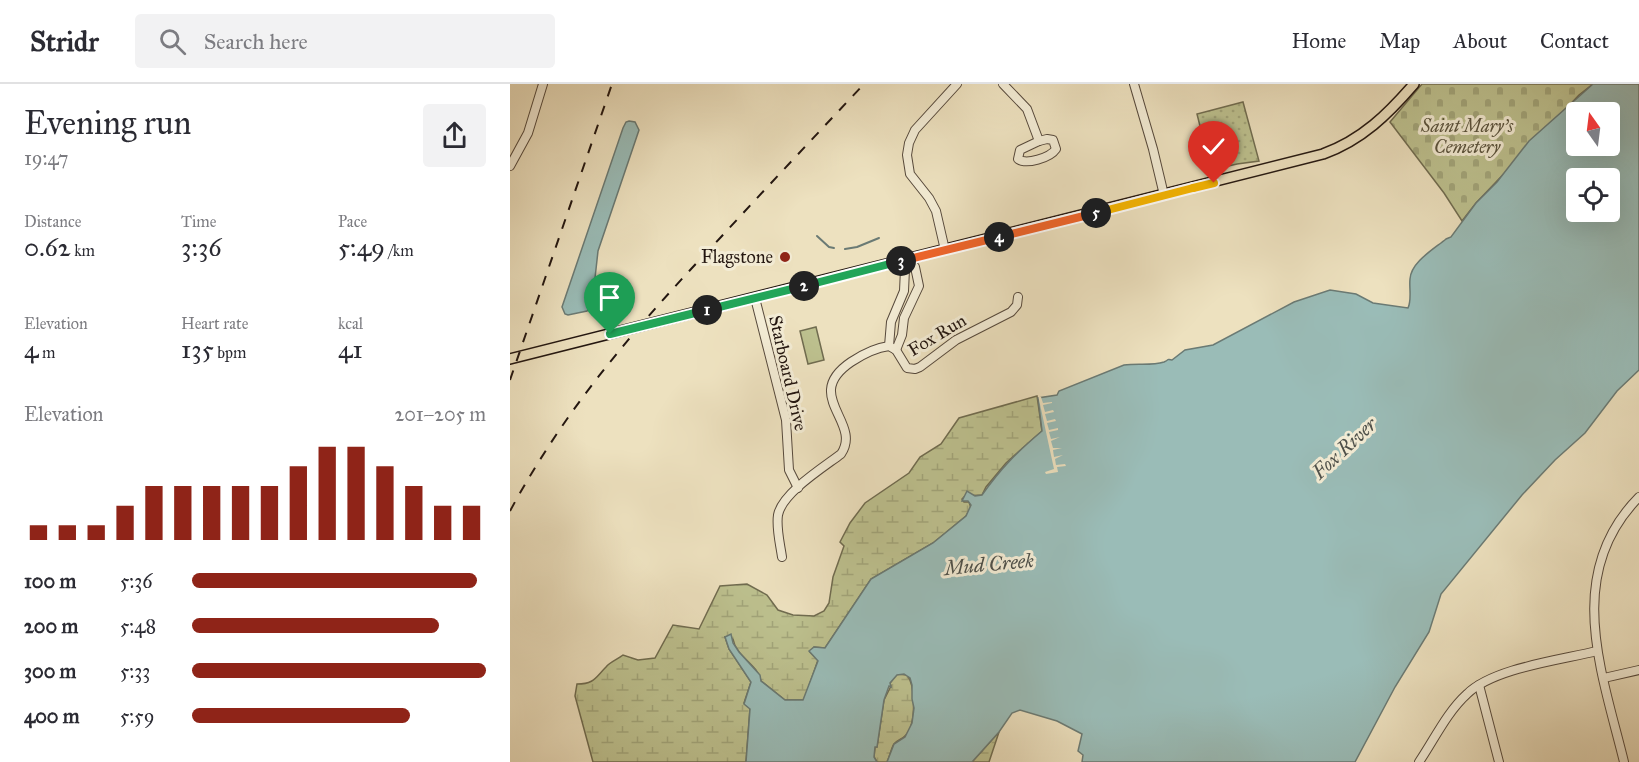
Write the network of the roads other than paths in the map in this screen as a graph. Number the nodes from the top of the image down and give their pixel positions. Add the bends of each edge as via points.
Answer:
1 (543, 84) edge
2 (957, 84) edge
3 (1003, 84) edge
4 (1134, 84) edge
5 (1414, 84) edge
6 (1039, 141) junction
7 (510, 166) edge
8 (1164, 195) junction
9 (945, 250) junction
10 (908, 259) junction
11 (1018, 297) dead end
12 (755, 298) junction
13 (892, 348) junction
14 (510, 359) edge
15 (798, 488) junction
16 (1639, 497) edge
17 (782, 557) dead end
18 (1597, 651) junction
19 (1639, 670) edge
20 (1604, 678) junction
21 (1479, 685) junction
22 (1419, 762) edge
23 (1499, 762) edge
24 (1624, 762) edge

1 - 7 street via 528,133
2 - 9 street via 915,130 906,155 912,178 936,212
3 - 6 street via 1027,109
4 - 8 street
5 - 8 main road via 1373,127 1340,147
6 - 6 street via 1020,150 1020,161 1055,152 1053,140
8 - 9 main road
9 - 10 main road
10 - 12 main road
10 - 13 street via 906,286 891,322
10 - 13 street via 915,267 919,286 904,318 902,334
11 - 13 street, Fox Run via 1011,312 950,343 920,367 907,368
12 - 14 main road
12 - 15 street, Starboard Drive via 786,420 789,470
13 - 15 street, Fox Run via 864,353 834,378 830,396 845,433 845,446 841,454
15 - 17 street via 779,510
16 - 18 street via 1614,530 1600,564 1593,614
18 - 20 street
18 - 21 street via 1501,674
19 - 20 street
20 - 24 street
21 - 22 street via 1463,698
21 - 23 street

